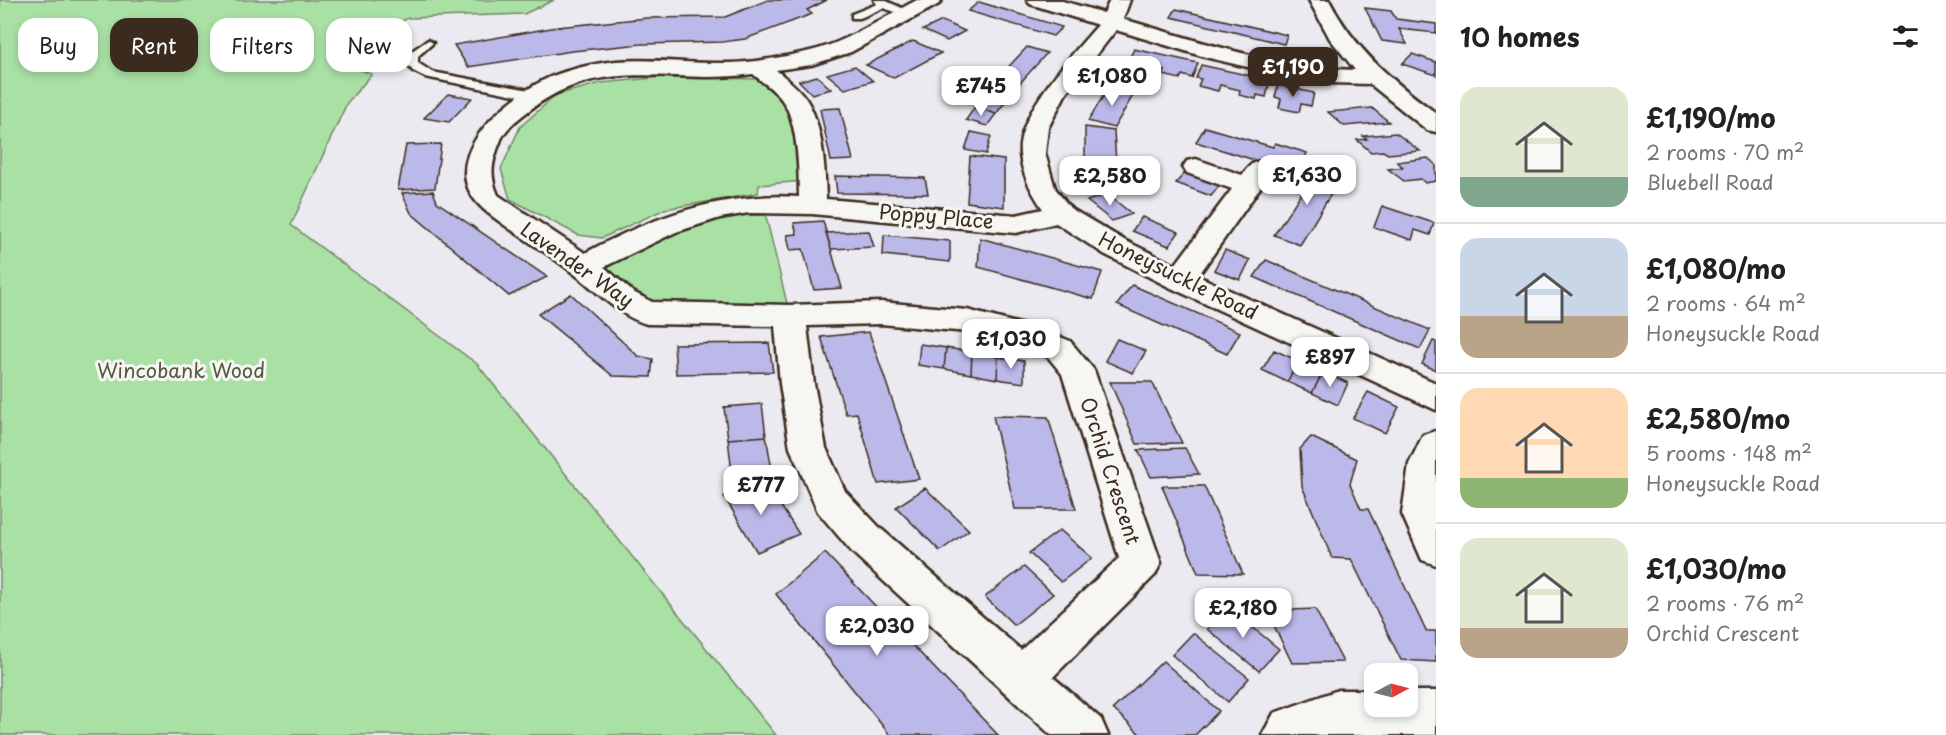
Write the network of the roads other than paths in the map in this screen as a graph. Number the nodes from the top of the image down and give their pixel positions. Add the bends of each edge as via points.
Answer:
1 (1037, 0) edge
2 (1319, 0) edge
3 (900, 4) edge
4 (1116, 11) edge
5 (856, 16) dead end
6 (428, 43) dead end
7 (759, 67) junction
8 (1375, 77) junction
9 (535, 95) junction
10 (1399, 97) junction
11 (1436, 101) edge
12 (1436, 125) edge
13 (1196, 167) dead end
14 (812, 206) junction
15 (1060, 214) junction
16 (584, 266) junction
17 (1180, 280) junction
18 (790, 316) junction
19 (1436, 397) edge
20 (1436, 444) edge
21 (1436, 548) edge
22 (1022, 678) junction
23 (1436, 714) edge
24 (1085, 735) edge
25 (1285, 735) edge

1 - 4 street
2 - 8 street via 1339,39
3 - 5 lane
3 - 7 street, Lavender Way via 843,46 811,58
4 - 8 street via 1214,52 1298,72
4 - 15 street, Honeysuckle Road via 1054,93 1036,128 1032,153 1042,188
6 - 9 lane via 413,55 412,63 429,75
7 - 9 street, Lavender Way via 617,68 584,74
7 - 14 street via 796,102 814,186
8 - 10 street
9 - 16 street, Lavender Way via 492,131 479,162 478,180 487,199
10 - 11 street
10 - 12 street
13 - 17 street via 1255,177
14 - 15 street, Poppy Place via 1016,224
14 - 16 street, Poppy Place via 763,204 700,212 633,238
15 - 17 street, Honeysuckle Road via 1114,248
16 - 18 street, Lavender Way via 622,299 647,313
17 - 19 street, Honeysuckle Road
18 - 22 street via 808,448 831,501 866,540
18 - 22 street, Orchid Crescent via 881,313 967,321 1059,349 1077,370 1141,563
20 - 21 street via 1427,464 1421,514
22 - 24 street
23 - 25 street via 1338,712 1290,729

